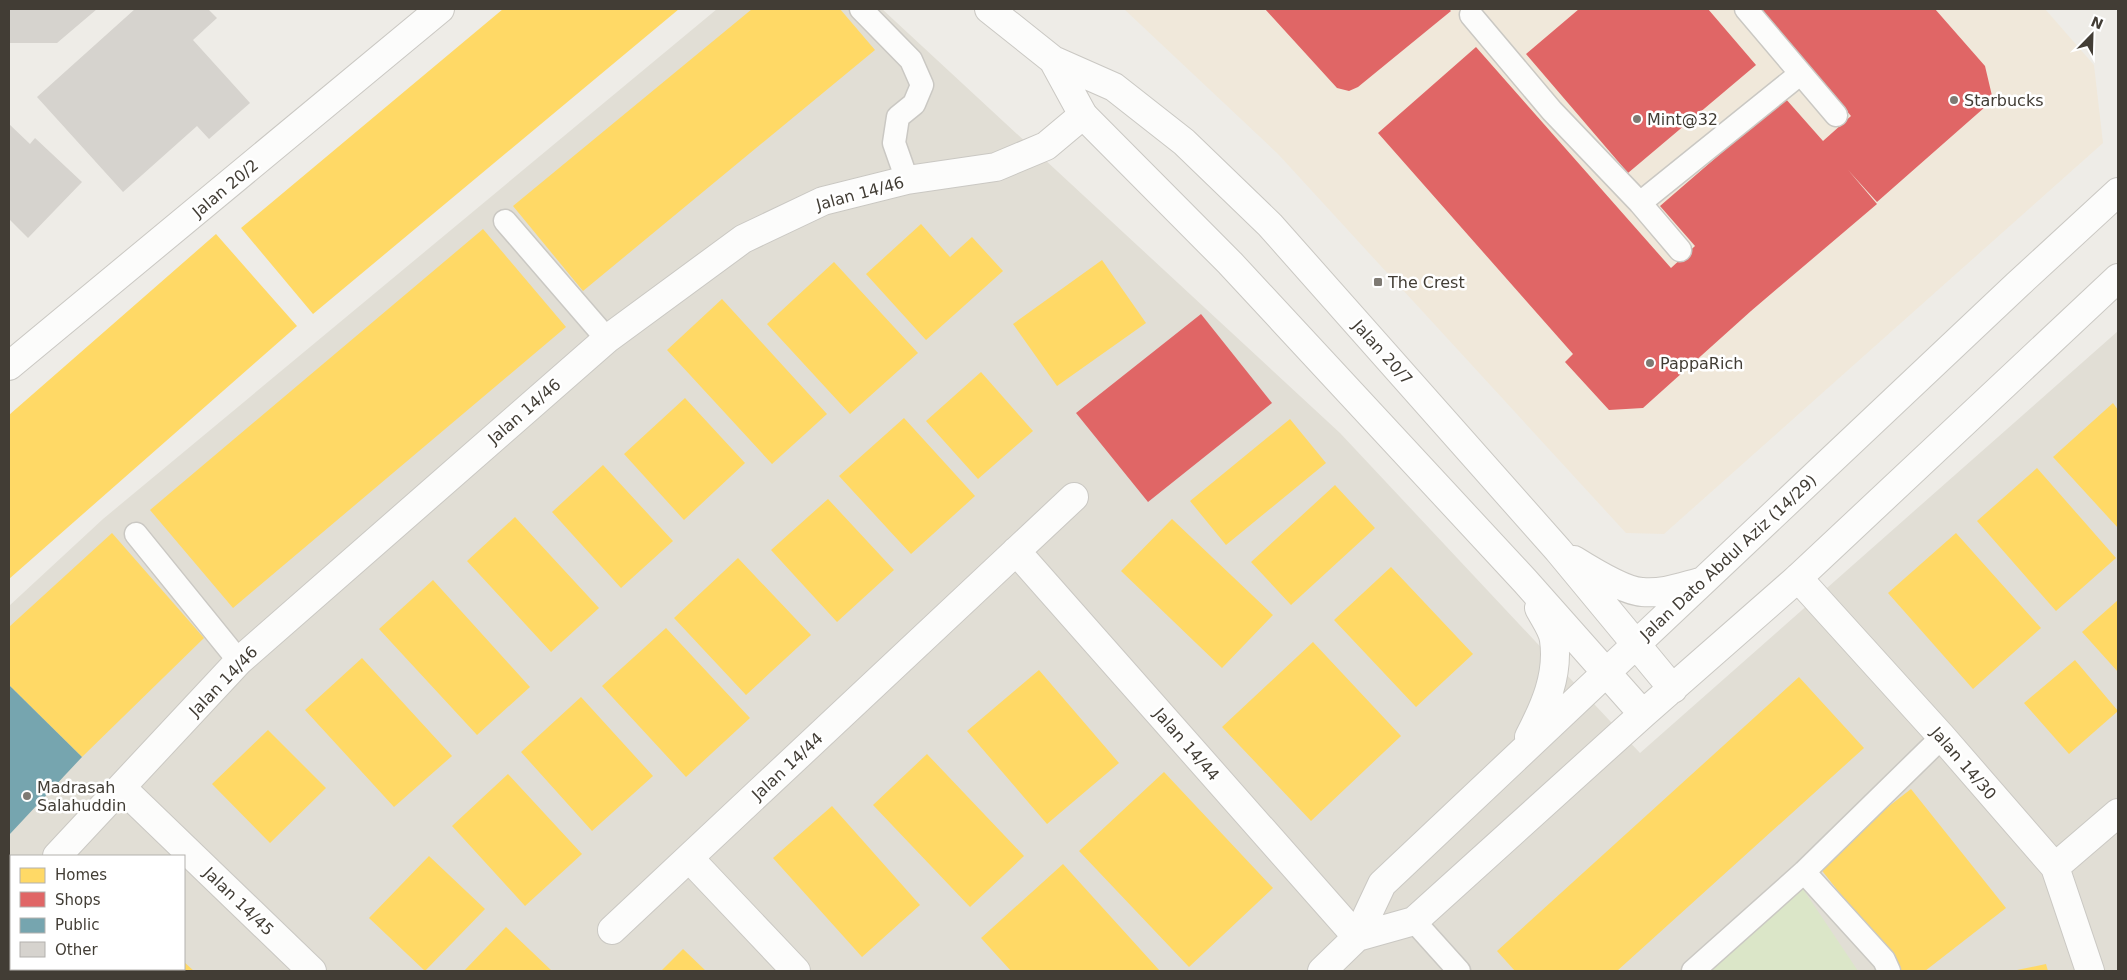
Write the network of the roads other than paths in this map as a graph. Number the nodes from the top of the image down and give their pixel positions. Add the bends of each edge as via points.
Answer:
1 (440, 9) edge
2 (861, 9) edge
3 (989, 9) edge
4 (1746, 9) edge
5 (1470, 15) dead end
6 (1053, 60) junction
7 (1800, 74) junction
8 (1083, 115) junction
9 (1836, 115) dead end
10 (907, 180) junction
11 (2118, 192) edge
12 (1640, 203) junction
13 (504, 221) dead end
14 (1680, 250) dead end
15 (2118, 278) edge
16 (607, 339) junction
17 (9, 366) edge
18 (1074, 497) dead end
19 (136, 534) dead end
20 (1558, 550) junction
21 (1016, 551) junction
22 (1798, 578) junction
23 (1525, 581) junction
24 (1704, 581) junction
25 (1637, 644) junction
26 (239, 661) junction
27 (1607, 672) junction
28 (1673, 689) junction
29 (1643, 714) junction
30 (1942, 737) junction
31 (1520, 756) junction
32 (122, 788) junction
33 (2118, 813) edge
34 (59, 855) edge
35 (689, 858) junction
36 (2054, 867) junction
37 (1804, 872) junction
38 (1414, 921) junction
39 (612, 930) dead end
40 (1357, 937) junction
41 (312, 971) edge
42 (796, 971) edge
43 (1322, 971) edge
44 (1459, 971) edge
45 (1693, 971) edge
46 (1889, 971) edge
47 (2090, 971) edge

1 - 17 street, Jalan 20/2
2 - 10 lane via 911,60 922,85 914,104 898,117 894,143
3 - 6 street, Jalan 20/7
4 - 7 lane
5 - 12 lane via 1552,111
6 - 8 street, Jalan 20/7
6 - 20 street, Jalan 20/7 via 1114,87 1184,142 1259,214
7 - 9 lane
7 - 12 lane
8 - 10 street, Jalan 14/46 via 1046,146 996,167
8 - 23 street, Jalan 20/7 via 1230,263
10 - 16 street, Jalan 14/46 via 822,201 743,239
11 - 24 street, Jalan Dato Abdul Aziz (14/29)
12 - 14 lane
13 - 16 lane
15 - 22 street, Jalan Dato Abdul Aziz (14/29)
16 - 26 street, Jalan 14/46
18 - 21 street, Jalan 14/44
19 - 26 lane
20 - 24 street via 1595,573 1640,592 1670,590
20 - 25 street, Jalan 20/7
21 - 35 street, Jalan 14/44
21 - 40 street, Jalan 14/44
22 - 28 street, Jalan Dato Abdul Aziz (14/29)
22 - 30 street, Jalan 14/30
23 - 27 street, Jalan 20/7
23 - 31 street via 1554,638 1553,681
24 - 25 street, Jalan Dato Abdul Aziz (14/29)
25 - 27 street, Jalan Dato Abdul Aziz (14/29)
25 - 28 street, Jalan 20/7
26 - 32 street, Jalan 14/46
27 - 29 street, Jalan 20/7
27 - 31 street, Jalan Dato Abdul Aziz (14/29)
28 - 29 street, Jalan Dato Abdul Aziz (14/29)
29 - 38 street, Jalan Dato Abdul Aziz (14/29)
30 - 36 street, Jalan 14/30
30 - 37 lane
31 - 40 street, Jalan Dato Abdul Aziz (14/29) via 1382,884
32 - 34 street, Jalan 14/46
32 - 41 street, Jalan 14/45
33 - 36 street
35 - 39 street, Jalan 14/44
35 - 42 street
36 - 47 street, Jalan 14/30
37 - 45 lane
37 - 46 lane via 1884,960
38 - 40 street, Jalan Dato Abdul Aziz (14/29)
38 - 44 lane
40 - 43 street, Jalan Dato Abdul Aziz (14/29)

